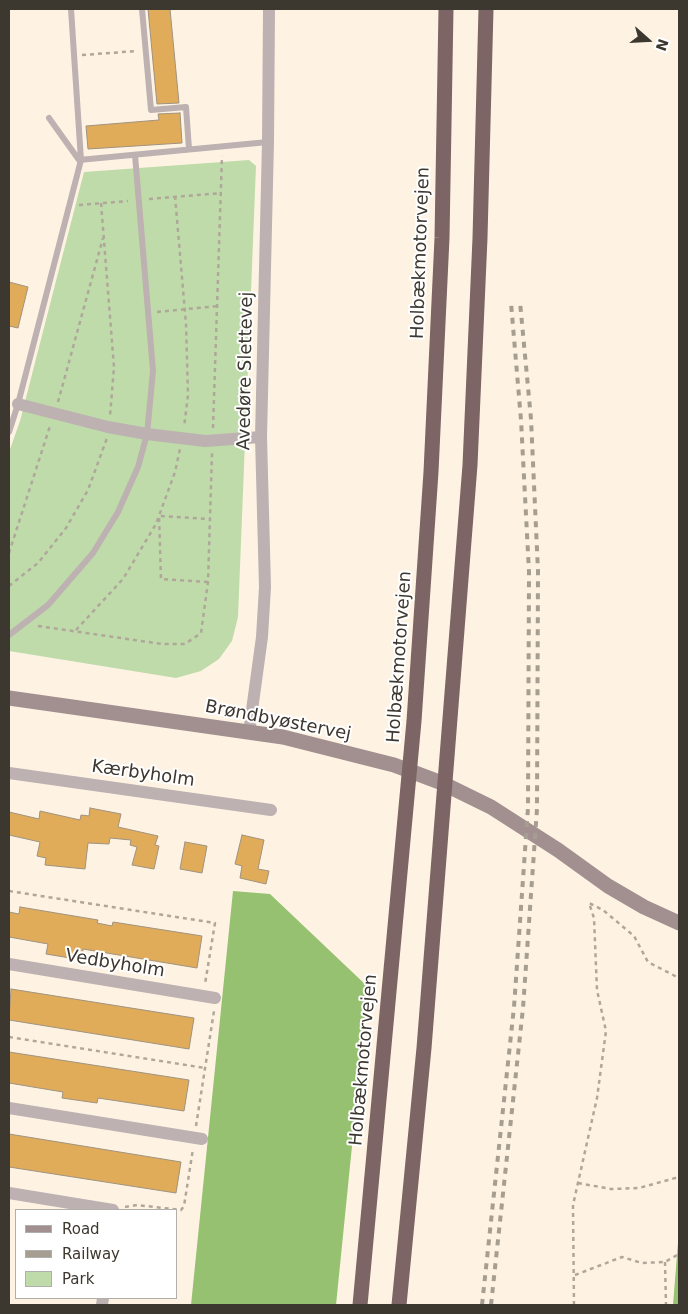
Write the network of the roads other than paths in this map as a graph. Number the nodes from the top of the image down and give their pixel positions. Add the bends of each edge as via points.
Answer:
1 (71, 9) edge
2 (142, 9) edge
3 (269, 9) edge
4 (446, 9) edge
5 (486, 9) edge
6 (49, 118) dead end
7 (268, 142) junction
8 (189, 149) junction
9 (135, 155) junction
10 (82, 160) junction
11 (18, 404) junction
12 (9, 432) edge
13 (147, 434) junction
14 (261, 437) junction
15 (9, 635) edge
16 (9, 698) edge
17 (249, 732) junction
18 (9, 773) edge
19 (271, 810) dead end
20 (679, 924) edge
21 (9, 964) edge
22 (209, 997) road end
23 (9, 1108) edge
24 (202, 1139) dead end
25 (9, 1193) edge
26 (107, 1209) edge
27 (360, 1305) edge
28 (399, 1305) edge

1 - 10 lane
2 - 8 lane via 151,110 186,107
3 - 7 street, Avedøre Slettevej
4 - 27 highway, Holbækmotorvejen via 442,238 431,482 414,721
5 - 28 highway via 470,464 426,1019
6 - 10 lane
7 - 8 lane
7 - 14 street, Avedøre Slettevej
8 - 9 lane
9 - 10 lane
9 - 13 lane via 152,371
10 - 11 lane
11 - 12 lane
11 - 13 street
13 - 14 street via 213,440
13 - 15 lane via 138,467 118,512 93,553 48,605
14 - 17 street, Avedøre Slettevej via 265,587 262,637
16 - 17 street, Brøndbyøstervej
17 - 20 street, Brøndbyøstervej via 343,751 426,777 491,807 615,891
18 - 19 street, Kærbyholm
21 - 22 street, Vedbyholm
23 - 24 street
25 - 26 street

